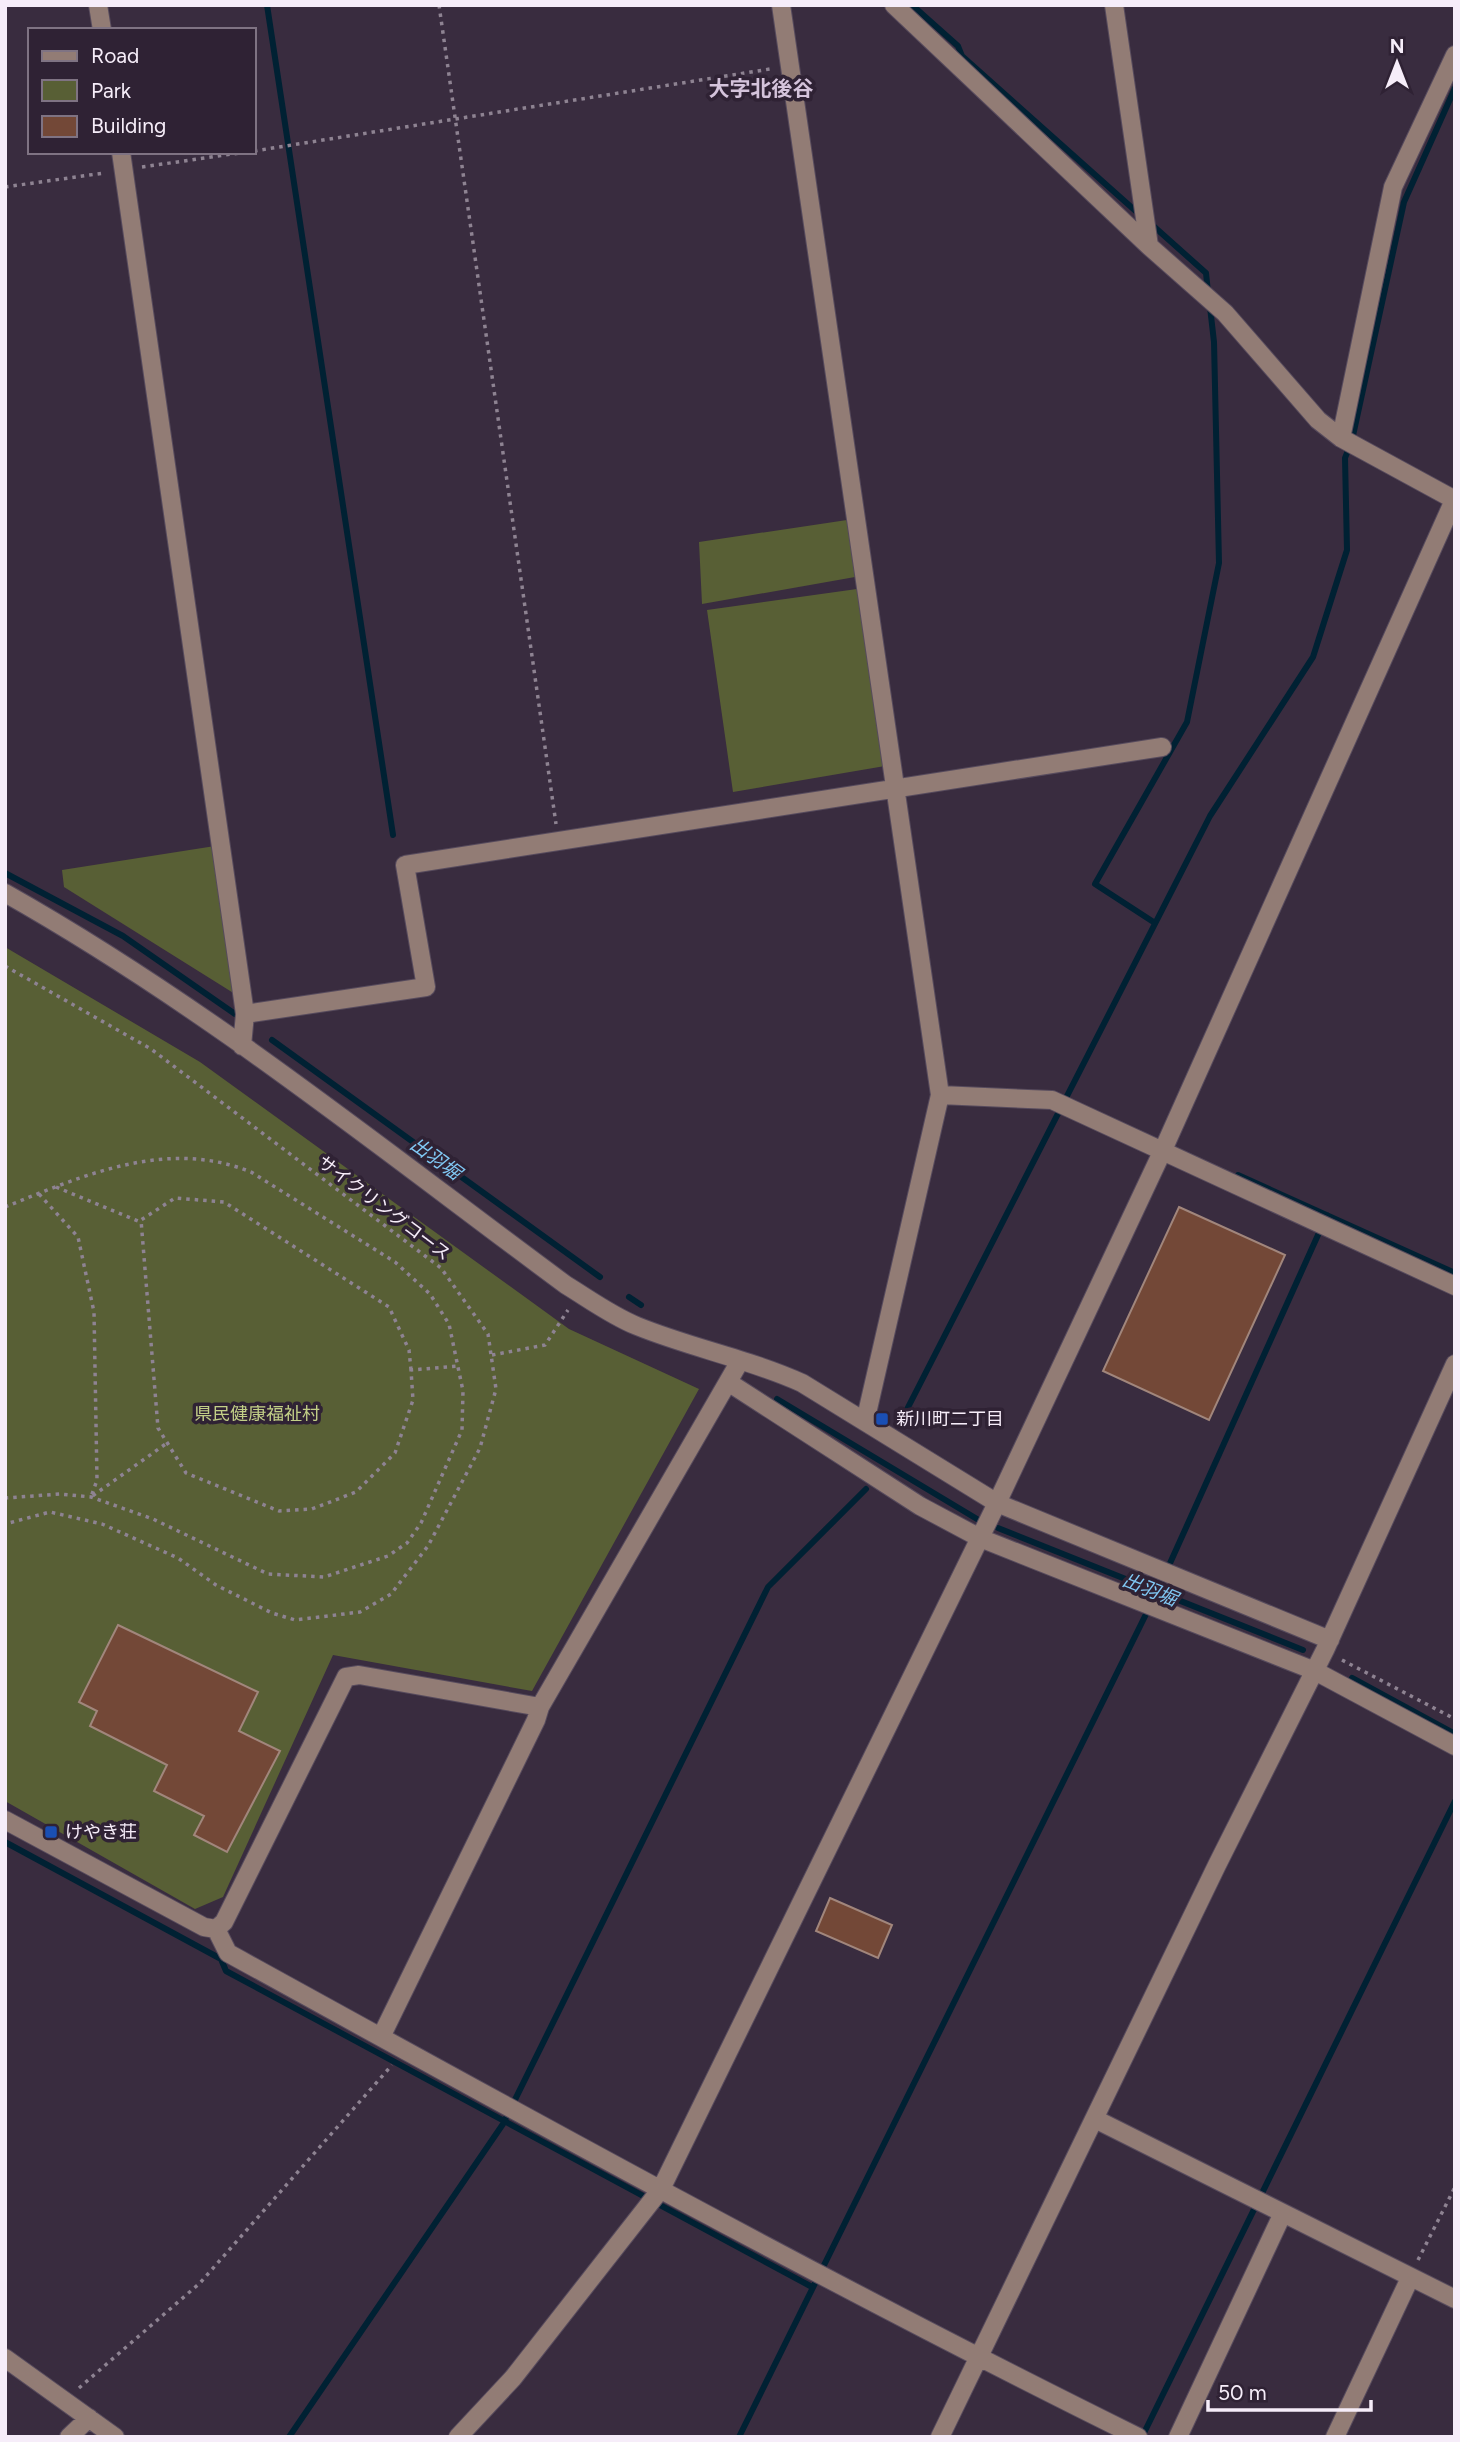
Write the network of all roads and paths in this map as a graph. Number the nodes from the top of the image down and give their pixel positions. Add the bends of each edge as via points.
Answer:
1 (98, 5) edge
2 (439, 5) edge
3 (781, 5) edge
4 (894, 5) edge
5 (1114, 5) edge
6 (102, 28) edge
7 (1455, 55) edge
8 (790, 66) junction
9 (457, 121) junction
10 (256, 151) edge
11 (121, 154) edge
12 (1149, 246) junction
13 (1341, 438) junction
14 (1455, 500) edge
15 (1162, 747) dead end
16 (898, 786) junction
17 (558, 840) junction
18 (5, 893) edge
19 (5, 966) edge
20 (245, 1014) junction
21 (242, 1046) junction
22 (940, 1096) junction
23 (1163, 1150) junction
24 (56, 1186) junction
25 (39, 1193) junction
26 (5, 1207) edge
27 (138, 1221) dead end
28 (1455, 1286) edge
29 (581, 1294) junction
30 (492, 1355) junction
31 (740, 1361) junction
32 (1455, 1364) edge
33 (459, 1366) junction
34 (411, 1370) junction
35 (728, 1382) junction
36 (865, 1422) junction
37 (167, 1443) junction
38 (91, 1497) junction
39 (5, 1498) edge
40 (997, 1503) junction
41 (5, 1524) edge
42 (980, 1538) junction
43 (1327, 1645) junction
44 (1315, 1671) junction
45 (540, 1707) junction
46 (1455, 1719) edge
47 (1455, 1746) edge
48 (5, 1820) edge
49 (216, 1929) junction
50 (381, 2037) junction
51 (404, 2050) junction
52 (1095, 2119) junction
53 (1455, 2187) edge
54 (661, 2189) junction
55 (1282, 2215) junction
56 (1410, 2278) junction
57 (1455, 2299) edge
58 (5, 2358) edge
59 (979, 2359) junction
60 (64, 2401) junction
61 (89, 2418) junction
62 (69, 2437) edge
63 (115, 2437) edge
64 (458, 2437) edge
65 (940, 2437) edge
66 (1138, 2437) edge
67 (1178, 2437) edge
68 (1335, 2437) edge

1 - 6 street
2 - 9 path
3 - 8 street
4 - 12 street
5 - 12 street
7 - 13 street via 1394,187
8 - 9 path
8 - 16 street
9 - 10 path
9 - 17 path
11 - 20 street
12 - 13 street via 1225,313 1318,419
13 - 14 street
14 - 23 street
15 - 16 street
16 - 17 street
16 - 22 street
17 - 20 street via 405,865 426,987
18 - 21 street via 95,944
19 - 30 path, サイクリングコース via 151,1049 441,1268 488,1334
20 - 21 street
21 - 29 street
22 - 23 street via 1052,1100
22 - 36 street
23 - 28 street
23 - 40 street
24 - 25 path
24 - 27 path
24 - 33 path via 107,1167 164,1158 231,1164 251,1172 416,1279 449,1324
25 - 26 path
25 - 38 path via 78,1237 94,1312 97,1480
29 - 30 path via 545,1345
29 - 31 street via 635,1325
30 - 41 path, サイクリングコース via 496,1389 480,1448 428,1546 391,1594 360,1612 295,1620 272,1613 216,1585 178,1558 102,1524 50,1512
31 - 35 street
31 - 36 street via 802,1383
32 - 43 street
33 - 34 path
33 - 38 path via 462,1430 421,1522 407,1543 388,1556 324,1577 268,1574 153,1519
34 - 37 path via 413,1400 395,1453 356,1492 312,1509 279,1511 186,1473
34 - 37 path via 409,1350 389,1307 224,1202 175,1198 141,1220 158,1428
35 - 42 street via 920,1506
35 - 45 street
36 - 40 street
37 - 38 path
38 - 39 path
40 - 42 street
40 - 43 street
42 - 44 street
42 - 54 street
43 - 44 street
43 - 46 path
44 - 47 street
44 - 52 street
45 - 49 street via 359,1675 346,1677 224,1922
45 - 50 street
48 - 49 street via 204,1927
49 - 50 street via 228,1953
50 - 51 street
51 - 54 street
51 - 60 path via 200,2283
52 - 55 street
52 - 59 street
53 - 56 path
54 - 59 street
54 - 64 street via 513,2378
55 - 56 street
55 - 67 street
56 - 57 street
56 - 68 street
58 - 60 street
59 - 65 street
59 - 66 street
60 - 61 street
61 - 62 street
61 - 63 street

